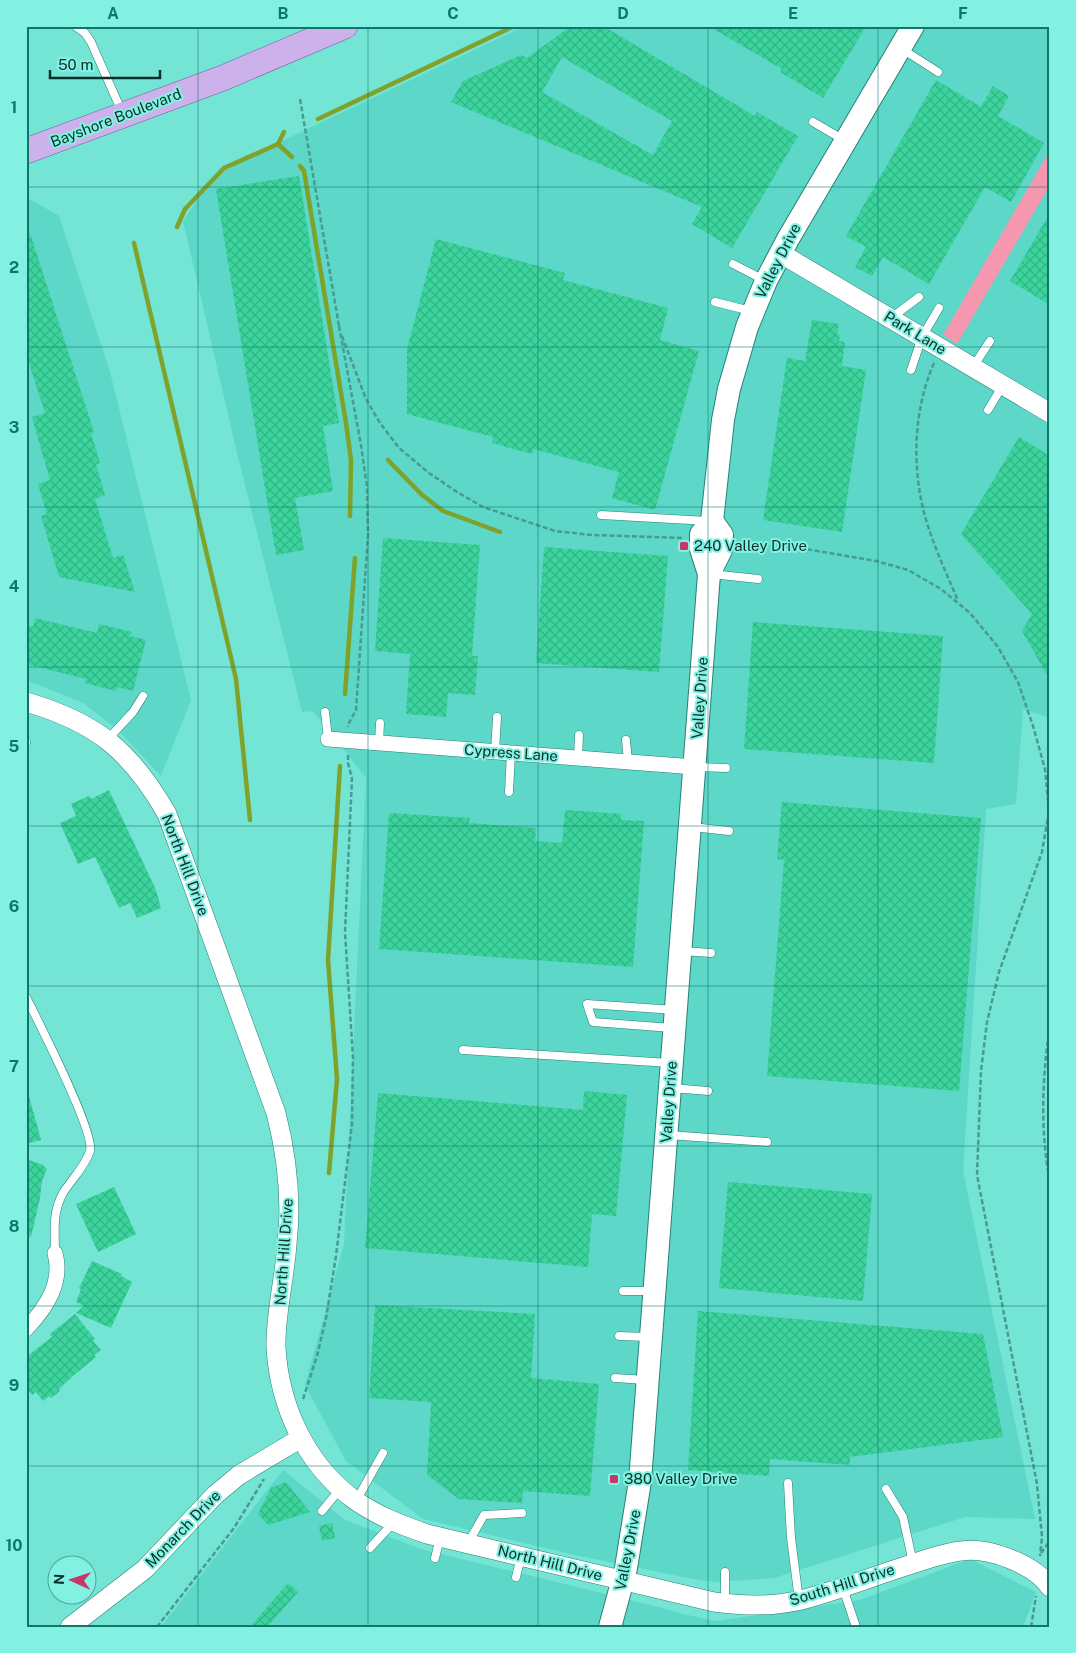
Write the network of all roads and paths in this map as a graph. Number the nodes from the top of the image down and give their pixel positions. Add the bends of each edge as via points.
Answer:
1 (75, 26) edge
2 (345, 26) edge
3 (913, 26) edge
4 (900, 48) junction
5 (938, 72) dead end
6 (300, 99) dead end
7 (123, 116) junction
8 (813, 122) dead end
9 (846, 141) junction
10 (26, 151) edge
11 (780, 254) junction
12 (732, 264) dead end
13 (766, 281) junction
14 (919, 297) dead end
15 (715, 302) dead end
16 (939, 308) dead end
17 (753, 312) junction
18 (891, 318) junction
19 (338, 326) junction
20 (922, 337) junction
21 (990, 341) dead end
22 (941, 349) junction
23 (973, 367) junction
24 (911, 370) dead end
25 (1003, 385) junction
26 (988, 410) dead end
27 (1050, 413) edge
28 (601, 515) dead end
29 (712, 521) junction
30 (686, 538) dead end
31 (731, 545) dead end
32 (710, 574) junction
33 (758, 579) dead end
34 (958, 603) junction
35 (143, 696) dead end
36 (26, 702) edge
37 (325, 712) dead end
38 (498, 717) dead end
39 (380, 723) dead end
40 (579, 735) dead end
41 (328, 739) joint
42 (108, 740) junction
43 (348, 740) junction
44 (626, 740) dead end
45 (379, 743) junction
46 (495, 752) junction
47 (511, 753) junction
48 (578, 758) junction
49 (628, 762) junction
50 (695, 767) junction
51 (726, 768) dead end
52 (509, 792) dead end
53 (690, 826) junction
54 (729, 831) dead end
55 (680, 951) junction
56 (711, 953) dead end
57 (26, 996) edge
58 (675, 1019) junction
59 (1050, 1026) edge
60 (463, 1050) dead end
61 (672, 1063) junction
62 (670, 1088) junction
63 (708, 1091) dead end
64 (666, 1135) junction
65 (767, 1142) dead end
66 (1048, 1165) edge
67 (1050, 1182) edge
68 (55, 1253) joint
69 (622, 1291) dead end
70 (654, 1292) junction
71 (26, 1330) edge
72 (619, 1336) dead end
73 (651, 1338) junction
74 (615, 1378) dead end
75 (648, 1380) junction
76 (302, 1401) dead end
77 (301, 1438) junction
78 (383, 1453) dead end
79 (268, 1473) dead end
80 (788, 1483) dead end
81 (340, 1488) junction
82 (886, 1489) dead end
83 (356, 1501) junction
84 (322, 1511) dead end
85 (522, 1513) dead end
86 (394, 1522) junction
87 (440, 1537) junction
88 (468, 1543) junction
89 (370, 1548) dead end
90 (521, 1556) junction
91 (435, 1558) dead end
92 (914, 1564) junction
93 (725, 1572) dead end
94 (516, 1577) dead end
95 (623, 1581) junction
96 (1046, 1582) edge
97 (843, 1587) junction
98 (799, 1600) junction
99 (725, 1604) junction
100 (70, 1627) edge
101 (156, 1627) edge
102 (610, 1627) edge
103 (856, 1627) edge
104 (1031, 1627) edge

1 - 7 lane via 91,42
2 - 7 main road, Bayshore Boulevard via 253,66
3 - 4 main road, Valley Drive
4 - 5 lane
4 - 9 main road, Valley Drive
6 - 19 path
7 - 10 main road, Bayshore Boulevard
8 - 9 lane
9 - 11 main road, Valley Drive
11 - 13 main road, Valley Drive
11 - 18 street, Park Lane
12 - 13 lane
13 - 17 main road, Valley Drive
14 - 18 lane
15 - 17 lane
16 - 20 lane
17 - 29 main road, Valley Drive via 725,405
18 - 20 street, Park Lane
19 - 30 path via 366,398 380,422 399,448 457,492 483,507 555,531
19 - 43 path via 367,487 368,535 357,700 349,723
20 - 22 street, Park Lane
20 - 24 lane
21 - 23 lane
22 - 23 street, Park Lane
22 - 34 path via 928,376 920,413 917,473 931,536
23 - 25 street, Park Lane
25 - 26 lane
25 - 27 street, Park Lane
28 - 29 lane
29 - 32 main road, Valley Drive via 701,534 701,549
31 - 34 path via 794,547 876,561 908,570
32 - 33 lane
32 - 50 main road, Valley Drive
34 - 96 path via 998,647 1018,682 1045,770 1049,811 1042,852 999,972 987,1022 981,1071 978,1175 1037,1484
35 - 42 lane
36 - 42 street, North Hill Drive via 80,722
37 - 41 lane
38 - 46 lane
39 - 45 lane
40 - 48 lane
41 - 43 street, Cypress Lane
42 - 77 street, North Hill Drive via 132,762 167,814 276,1113 284,1145 289,1211 276,1345 282,1392
43 - 45 street, Cypress Lane
43 - 76 path via 352,778 345,932 353,1058 352,1124 326,1318
44 - 49 lane
45 - 46 street, Cypress Lane
46 - 47 street, Cypress Lane
47 - 48 street, Cypress Lane
47 - 52 lane
48 - 49 street, Cypress Lane
49 - 50 street, Cypress Lane
50 - 51 lane
50 - 53 main road, Valley Drive
53 - 54 lane
53 - 55 main road, Valley Drive
55 - 56 lane
55 - 58 main road, Valley Drive
57 - 68 lane via 89,1137 87,1158 62,1194 54,1216
58 - 58 lane via 587,1004 594,1022
58 - 61 main road, Valley Drive
59 - 66 path via 1044,1062 1043,1112
60 - 61 lane
61 - 62 main road, Valley Drive
62 - 63 lane
62 - 64 main road, Valley Drive
64 - 65 lane
64 - 70 main road, Valley Drive
66 - 67 path
68 - 71 street via 58,1263 56,1281 50,1298
69 - 70 lane
70 - 73 main road, Valley Drive
72 - 73 lane
73 - 75 main road, Valley Drive
74 - 75 lane
75 - 95 main road, Valley Drive via 638,1496
77 - 81 street, North Hill Drive via 315,1461
77 - 100 street, Monarch Drive via 239,1475 215,1495 145,1569
78 - 83 lane
79 - 101 path via 234,1528
80 - 98 lane
81 - 83 street, North Hill Drive
81 - 84 lane
82 - 92 lane via 903,1517
83 - 86 street, North Hill Drive
85 - 88 lane via 484,1515
86 - 87 street, North Hill Drive
86 - 89 lane
87 - 88 street, North Hill Drive
87 - 91 lane
88 - 90 street, North Hill Drive
90 - 94 lane
90 - 95 street, North Hill Drive
92 - 96 street, South Hill Drive via 950,1553 978,1550 1030,1568
92 - 97 street, South Hill Drive
93 - 99 lane
95 - 99 street, South Hill Drive
95 - 102 main road, Valley Drive
96 - 104 path
97 - 98 street, South Hill Drive
97 - 103 lane
98 - 99 street, South Hill Drive via 762,1605

